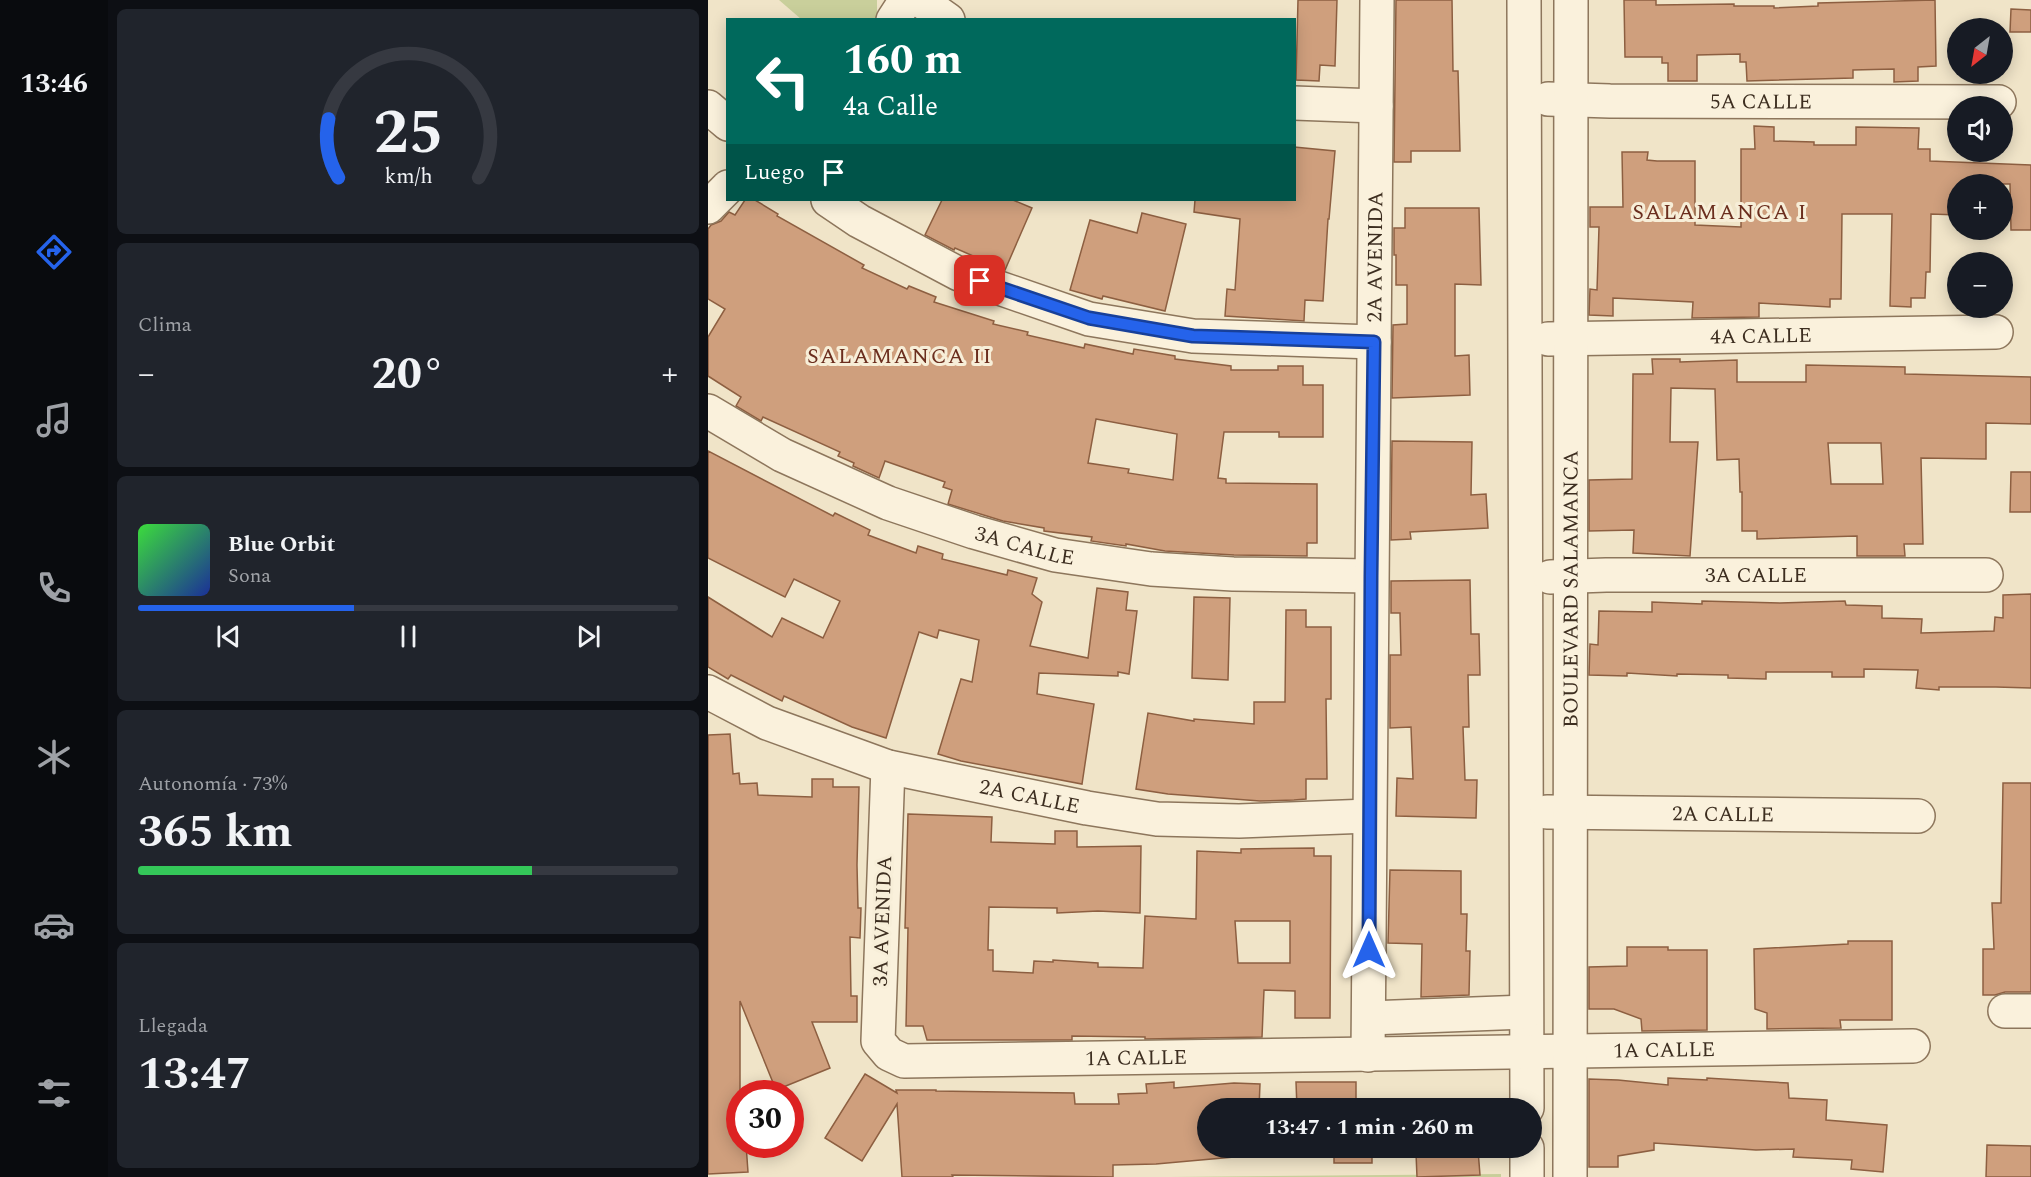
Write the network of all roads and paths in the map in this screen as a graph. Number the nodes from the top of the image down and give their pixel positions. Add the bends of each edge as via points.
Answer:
1 (906, 0) edge
2 (920, 0) edge
3 (1377, 0) edge
4 (1524, 0) edge
5 (1571, 0) edge
6 (894, 18) edge
7 (945, 18) edge
8 (1524, 98) junction
9 (1571, 99) junction
10 (1947, 102) edge
11 (1296, 103) edge
12 (1376, 106) junction
13 (708, 107) edge
14 (726, 122) edge
15 (726, 189) edge
16 (829, 201) edge
17 (708, 207) edge
18 (1996, 332) dead end
19 (1571, 338) junction
20 (1525, 340) junction
21 (1374, 342) junction
22 (708, 411) edge
23 (1986, 574) dead end
24 (1371, 576) junction
25 (1525, 577) junction
26 (1570, 577) junction
27 (708, 692) edge
28 (888, 767) junction
29 (1526, 812) junction
30 (1570, 812) junction
31 (1369, 816) junction
32 (1918, 816) dead end
33 (1527, 1012) junction
34 (1369, 1017) junction
35 (1913, 1046) dead end
36 (1527, 1053) junction
37 (1570, 1053) junction
38 (1368, 1055) junction
39 (904, 1061) joint
40 (1527, 1098) edge
41 (1527, 1158) edge
42 (1527, 1177) edge
43 (1570, 1177) edge

1 - 6 street
2 - 7 street
3 - 12 street, 2A AVENIDA
4 - 8 street
5 - 9 street, BOULEVARD SALAMANCA
8 - 9 street, 5A CALLE
8 - 20 street
9 - 10 street, 5A CALLE
9 - 19 street, BOULEVARD SALAMANCA
11 - 12 street
12 - 21 street, 2A AVENIDA
13 - 14 street
15 - 17 street
16 - 21 street via 959,274 1089,318 1193,336
18 - 19 street, 4A CALLE
19 - 20 street, 4A CALLE
19 - 26 street, BOULEVARD SALAMANCA
20 - 25 street
21 - 24 street, 2A AVENIDA
22 - 24 street, 3A CALLE via 782,455 888,503 1055,555 1151,569
23 - 26 street, 3A CALLE
24 - 31 street, 2A AVENIDA
25 - 26 street, 3A CALLE
25 - 29 street
26 - 30 street, BOULEVARD SALAMANCA
27 - 28 street, 2A CALLE via 767,723
28 - 31 street, 2A CALLE via 1157,819 1239,821
28 - 39 street, 3A AVENIDA via 878,1041
29 - 30 street, 2A CALLE
29 - 33 street
30 - 32 street, 2A CALLE
30 - 37 street, BOULEVARD SALAMANCA
31 - 34 street, 2A AVENIDA
33 - 34 street
33 - 36 street
34 - 38 street, 2A AVENIDA
35 - 37 street, 1A CALLE
36 - 37 street, 1A CALLE
36 - 38 street, 1A CALLE
36 - 40 street
37 - 43 street, BOULEVARD SALAMANCA
38 - 39 street, 1A CALLE
41 - 42 street

